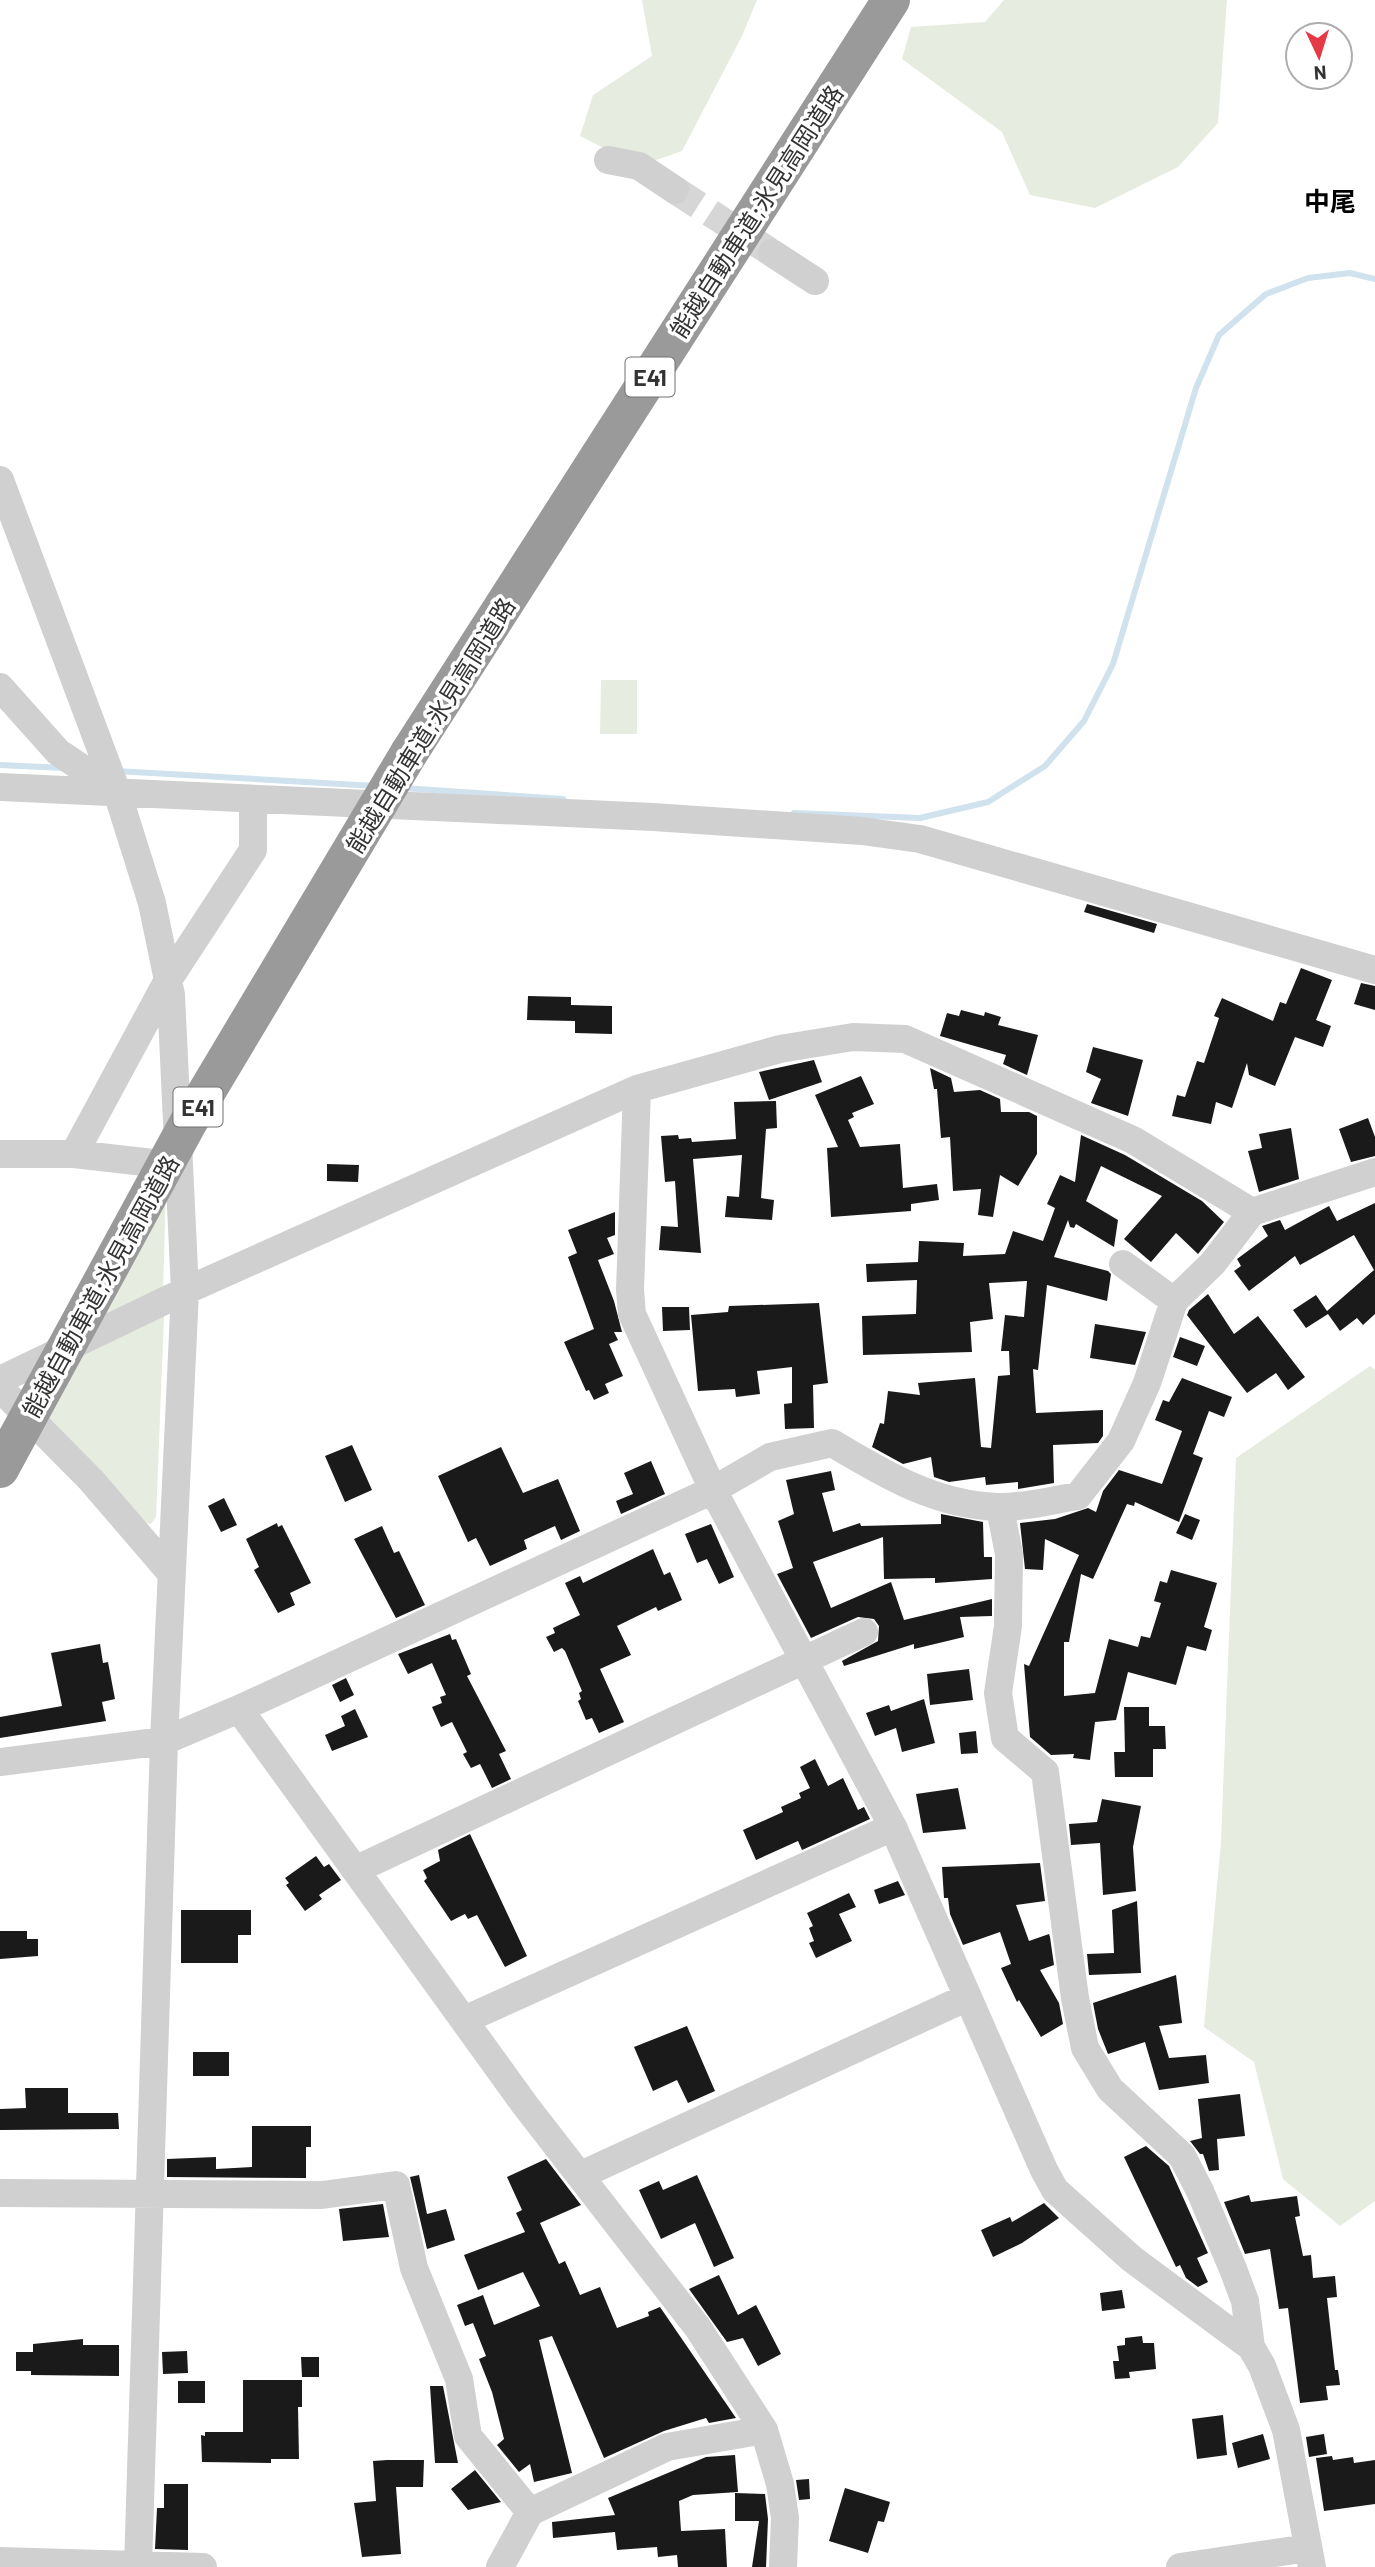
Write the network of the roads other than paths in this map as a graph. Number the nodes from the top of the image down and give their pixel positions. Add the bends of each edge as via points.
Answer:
1 (860, 0) edge
2 (891, 0) edge
3 (608, 160) dead end
4 (675, 190) tunnel mouth
5 (772, 253) tunnel mouth
6 (815, 282) dead end
7 (0, 480) edge
8 (0, 687) edge
9 (400, 751) junction
10 (0, 787) edge
11 (117, 792) junction
12 (253, 801) junction
13 (1375, 970) edge
14 (168, 980) junction
15 (637, 1089) junction
16 (0, 1154) edge
17 (74, 1154) junction
18 (179, 1166) junction
19 (1375, 1172) edge
20 (1252, 1212) junction
21 (1123, 1264) dead end
22 (185, 1291) junction
23 (1174, 1301) junction
24 (0, 1380) edge
25 (0, 1388) edge
26 (0, 1433) edge
27 (0, 1469) edge
28 (713, 1490) junction
29 (1000, 1508) junction
30 (172, 1573) junction
31 (864, 1632) dead end
32 (804, 1662) junction
33 (239, 1709) junction
34 (164, 1741) junction
35 (0, 1762) edge
36 (893, 1827) junction
37 (355, 1870) junction
38 (968, 1997) junction
39 (464, 2020) junction
40 (580, 2175) junction
41 (0, 2193) edge
42 (150, 2195) junction
43 (1251, 2347) junction
44 (764, 2430) junction
45 (530, 2512) junction
46 (1310, 2557) edge
47 (0, 2561) edge
48 (138, 2566) edge
49 (202, 2567) edge
50 (485, 2567) edge
51 (500, 2567) edge
52 (783, 2567) edge
53 (1180, 2567) edge

1 - 9 highway, 能越自動車道;氷見高岡道路 / E41
2 - 9 highway, 能越自動車道;氷見高岡道路 / E41
3 - 4 street via 639,166
5 - 6 street
7 - 11 street
8 - 11 street via 58,752
9 - 26 highway, 能越自動車道;氷見高岡道路 / E41 via 126,1199
9 - 27 highway, 能越自動車道;氷見高岡道路 / E41, bridge via 188,1123
10 - 11 street
11 - 12 street
11 - 14 street via 152,903
12 - 13 street via 653,817 920,839
12 - 14 street via 253,850
14 - 17 street
14 - 18 street
15 - 20 street via 780,1049 853,1037 905,1039 1133,1140
15 - 22 street
15 - 28 street via 632,1314
16 - 17 street
17 - 18 street
18 - 22 street
19 - 20 street
20 - 23 street via 1213,1263
21 - 23 street
22 - 24 street
22 - 30 street
23 - 29 street via 1147,1383 1121,1441 1078,1496
25 - 30 street via 91,1480
28 - 29 street via 770,1457 832,1443 939,1499
28 - 32 street
28 - 33 street
29 - 43 street via 1009,1554 1008,1626 998,1693 1005,1738 1045,1772 1085,2048 1110,2089 1182,2155 1245,2301
30 - 34 street
31 - 32 street
32 - 36 street
32 - 37 street
33 - 34 street
33 - 37 street
34 - 35 street
34 - 42 street
36 - 38 street
36 - 39 street
37 - 39 street
38 - 40 street
38 - 43 street via 1055,2190 1132,2259
39 - 40 street
40 - 44 street via 698,2328
41 - 42 street
42 - 45 street via 322,2195 396,2185 414,2269 459,2379 468,2436
42 - 48 street
43 - 46 street via 1286,2430
44 - 45 street via 667,2447
44 - 52 street via 785,2518
45 - 51 street
46 - 53 street
47 - 48 street
48 - 49 street
50 - 51 street

